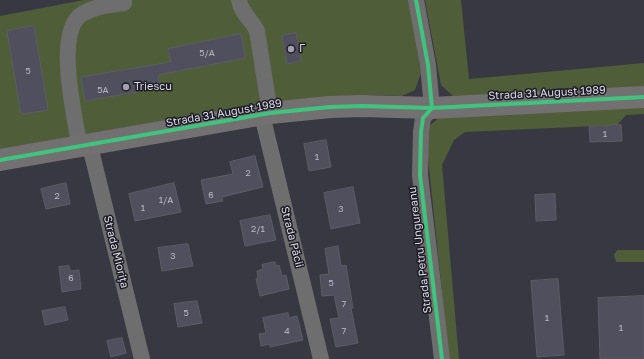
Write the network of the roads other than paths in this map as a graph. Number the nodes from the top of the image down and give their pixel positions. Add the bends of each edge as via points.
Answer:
1 (124, 0) edge
2 (239, 0) edge
3 (416, 0) edge
4 (644, 97) edge
5 (432, 108) junction
6 (266, 114) junction
7 (85, 147) junction
8 (0, 160) edge
9 (142, 359) edge
10 (321, 359) edge
11 (442, 359) edge

1 - 7 street, Strada Miorița via 124,3 100,6 82,14 74,23 68,38 67,61
2 - 6 street, Strada Păcii via 240,9 257,31
3 - 5 street via 428,64
4 - 5 street, Strada 31 August 1989
5 - 6 street, Strada 31 August 1989 via 349,106
5 - 11 street, Strada Petru Ungureanu via 423,118 420,175
6 - 7 street, Strada 31 August 1989
6 - 10 street, Strada Păcii
7 - 8 street, Strada 31 August 1989
7 - 9 street, Strada Miorița

